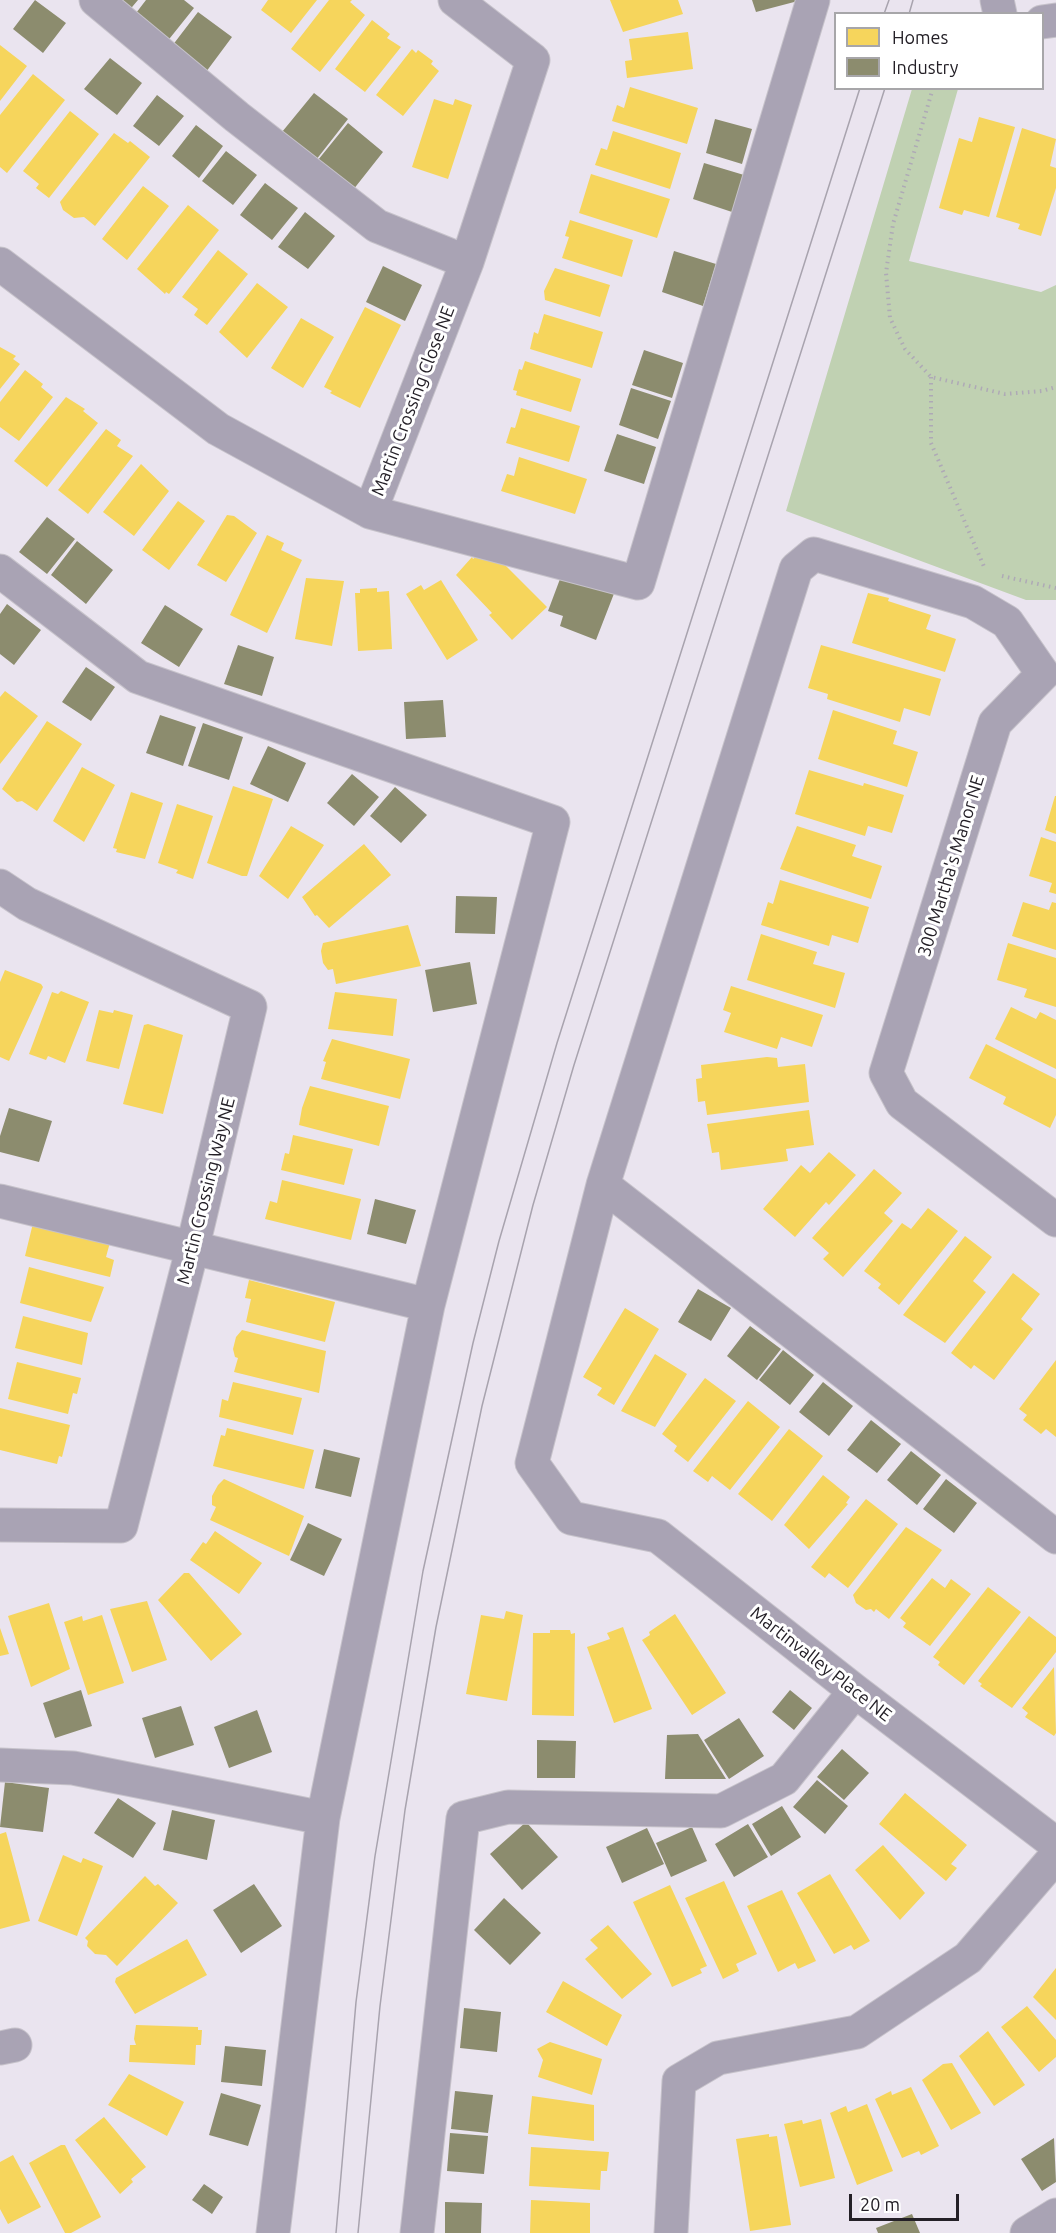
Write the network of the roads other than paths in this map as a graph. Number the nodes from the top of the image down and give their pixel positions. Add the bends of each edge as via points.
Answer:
1 (96, 0) edge
2 (455, 0) edge
3 (813, 0) edge
4 (467, 262) junction
5 (0, 264) edge
6 (370, 512) junction
7 (0, 571) edge
8 (1049, 674) edge
9 (0, 886) edge
10 (603, 1185) junction
11 (0, 1202) edge
12 (1056, 1220) edge
13 (192, 1250) junction
14 (428, 1305) junction
15 (0, 1525) edge
16 (1056, 1536) edge
17 (855, 1691) junction
18 (0, 1765) edge
19 (323, 1818) junction
20 (1056, 1844) edge
21 (1056, 1856) edge
22 (1056, 2215) edge
23 (273, 2233) edge
24 (417, 2233) edge
25 (670, 2233) edge
26 (1027, 2233) edge

1 - 4 street via 377,226
2 - 4 street, Martin Crossing Close NE via 532,60
3 - 6 street via 638,583
4 - 6 street, Martin Crossing Close NE
5 - 6 street, Martin Crossing Close NE via 218,429
7 - 14 street via 138,677 553,822
8 - 10 street via 1007,622 973,602 814,554 796,569
8 - 12 street, 300 Martha's Manor NE via 995,723 886,1073 902,1103
9 - 13 street, Martin Crossing Way NE via 27,904 250,1007
10 - 16 street
10 - 17 street, Martinvalley Place NE via 532,1463 571,1518 658,1536
11 - 13 street
13 - 14 street
13 - 15 street, Martin Crossing Way NE via 121,1526
14 - 19 street
17 - 20 street, Martinvalley Place NE
17 - 24 street via 784,1779 721,1811 508,1807 463,1818
18 - 19 street via 73,1768
19 - 23 street
21 - 25 street via 968,1958 857,2032 718,2058 679,2081
22 - 26 street

